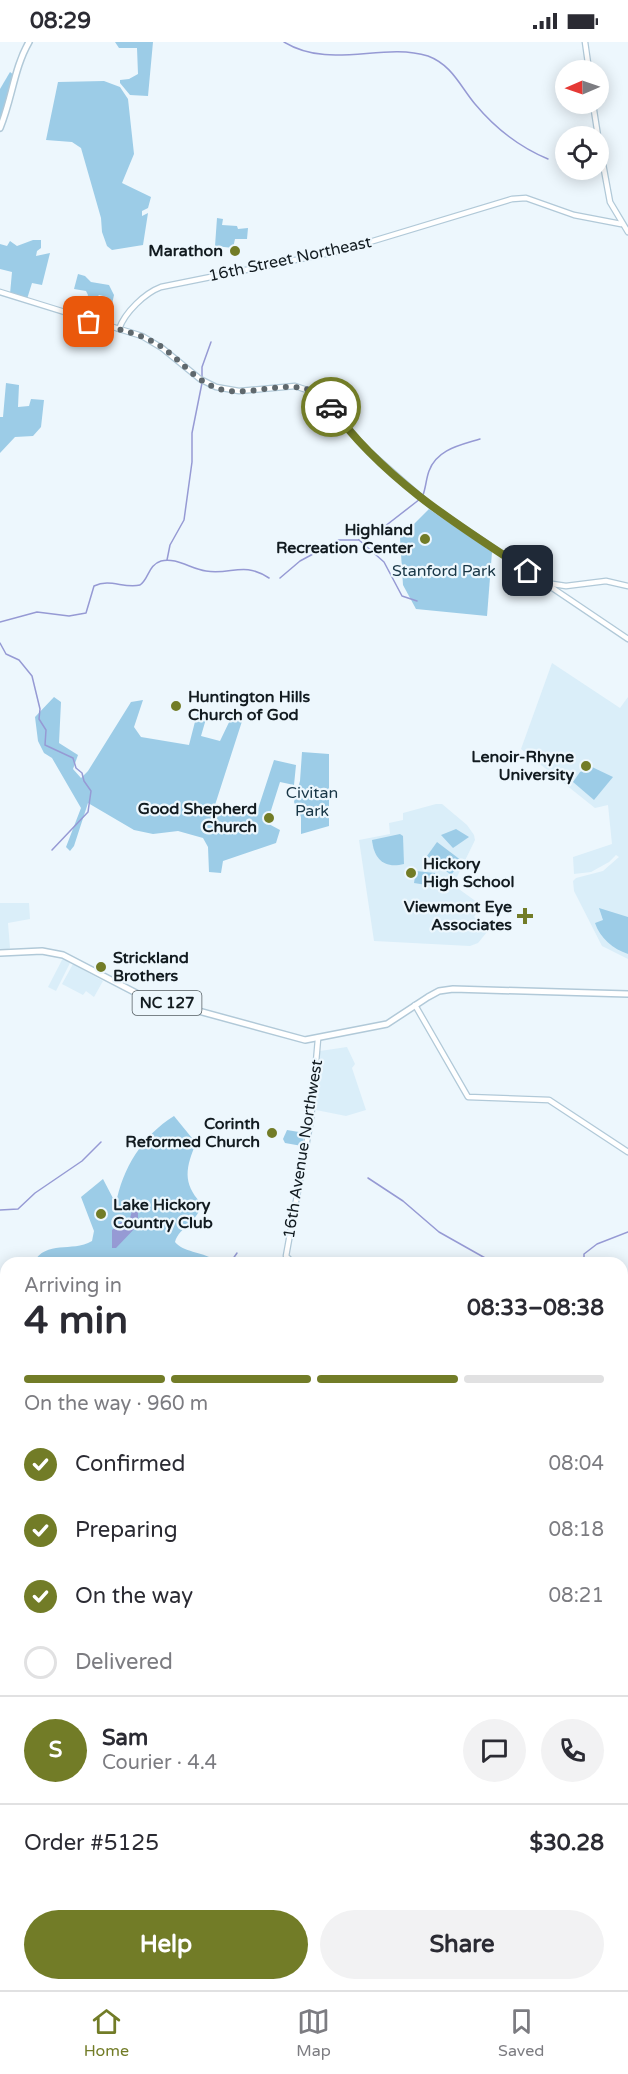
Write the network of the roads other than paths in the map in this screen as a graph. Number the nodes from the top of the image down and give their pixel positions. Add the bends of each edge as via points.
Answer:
1 (29, 42) edge
2 (585, 42) edge
3 (588, 60) edge
4 (0, 128) edge
5 (607, 180) edge
6 (614, 212) junction
7 (608, 221) junction
8 (621, 224) junction
9 (628, 232) edge
10 (0, 292) edge
11 (119, 329) junction
12 (546, 583) junction
13 (628, 586) edge
14 (628, 639) edge
15 (0, 953) edge
16 (628, 994) edge
17 (415, 1005) junction
18 (318, 1039) junction
19 (628, 1152) edge
20 (287, 1257) edge

1 - 4 main road
2 - 3 main road
5 - 6 main road
6 - 7 main road via 614,219
6 - 8 main road
7 - 8 main road, 16th Street Northeast
7 - 11 main road, 16th Street Northeast via 526,198 512,199 340,251 161,287 145,296
8 - 9 main road
10 - 11 main road
11 - 12 main road via 156,344 216,387 239,391 297,386 316,393 366,448 425,501
12 - 13 main road via 566,586 606,581
12 - 14 main road
15 - 18 main road, NC 127 via 43,951 63,955 140,995 297,1039
16 - 17 main road, NC 127 via 453,989 439,991
17 - 18 main road, NC 127 via 387,1024
17 - 19 main road via 468,1097 552,1100
18 - 20 main road, 16th Avenue Northwest via 311,1119

